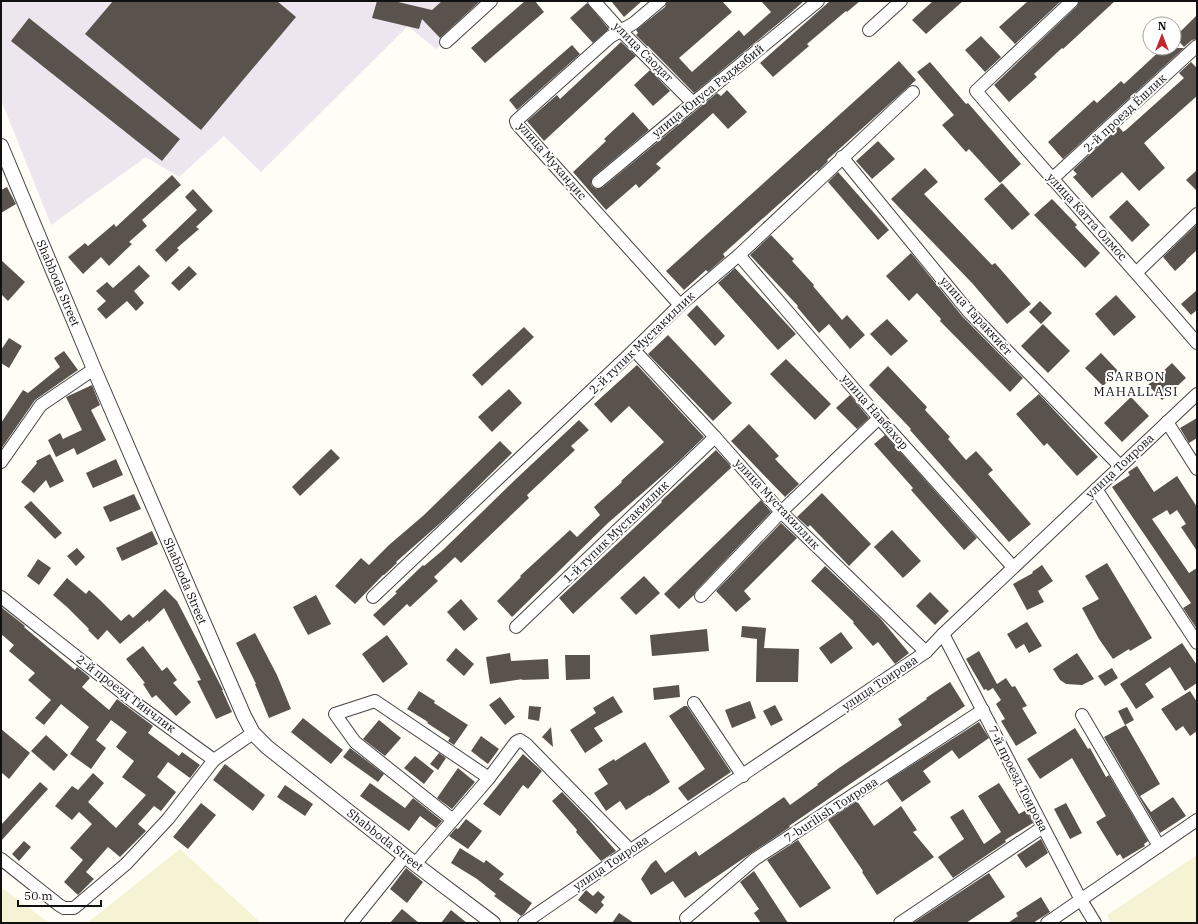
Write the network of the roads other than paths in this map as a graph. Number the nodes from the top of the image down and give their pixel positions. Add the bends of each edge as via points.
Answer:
1 (491, 1) edge
2 (594, 1) edge
3 (660, 1) edge
4 (818, 1) edge
5 (901, 1) edge
6 (1072, 1) edge
7 (620, 30) junction
8 (869, 30) dead end
9 (446, 42) dead end
10 (1197, 46) edge
11 (913, 92) dead end
12 (693, 102) junction
13 (2, 155) edge
14 (842, 157) junction
15 (1052, 179) junction
16 (598, 182) dead end
17 (1197, 214) edge
18 (738, 255) junction
19 (1136, 272) junction
20 (680, 305) junction
21 (1197, 343) edge
22 (634, 350) junction
23 (94, 369) junction
24 (1197, 394) edge
25 (879, 418) junction
26 (1167, 422) junction
27 (715, 437) junction
28 (1, 462) edge
29 (1120, 466) junction
30 (1197, 469) edge
31 (1096, 489) junction
32 (781, 512) junction
33 (1013, 567) junction
34 (701, 596) dead end
35 (1, 597) edge
36 (373, 597) dead end
37 (516, 627) dead end
38 (943, 634) junction
39 (1197, 643) edge
40 (926, 652) junction
41 (694, 703) dead end
42 (983, 710) junction
43 (1082, 714) dead end
44 (253, 733) junction
45 (214, 760) junction
46 (742, 776) junction
47 (488, 778) junction
48 (453, 820) junction
49 (1197, 820) edge
50 (1043, 827) junction
51 (1159, 846) junction
52 (630, 850) junction
53 (1, 859) edge
54 (410, 860) junction
55 (1081, 900) junction
56 (686, 918) dead end
57 (351, 923) edge
58 (493, 923) edge
59 (524, 923) edge
60 (900, 923) edge
61 (1047, 923) edge
62 (1095, 923) edge

1 - 9 street
2 - 7 street, улица Саодат
3 - 7 street, улица Мухандис via 634,23
4 - 12 street, улица Юнуса Раджабий
5 - 8 street
6 - 15 street, улица Катта Олмос via 976,91
7 - 12 street, улица Саодат
7 - 20 street, улица Мухандис via 516,121
10 - 15 street, 2-й проезд Ёшлик
11 - 14 street, 2-й тупик Мустакиллик
12 - 16 street, улица Юнуса Раджабий
13 - 23 street, Shabboda Street
14 - 18 street, 2-й тупик Мустакиллик
14 - 29 street, улица Тараккиёт via 968,311
15 - 19 street, улица Катта Олмос
17 - 19 street
18 - 20 street, 2-й тупик Мустакиллик
18 - 25 street, улица Навбахор
19 - 21 street, улица Катта Олмос
20 - 22 street, 2-й тупик Мустакиллик
22 - 27 street, улица Мустакиллик
22 - 36 street, 2-й тупик Мустакиллик
23 - 28 street via 41,405
23 - 44 street, Shabboda Street
24 - 26 street, улица Тоирова
25 - 32 street
25 - 33 street, улица Навбахор
26 - 29 street, улица Тоирова
26 - 30 street
27 - 32 street, улица Мустакиллик
27 - 37 street, 1-й тупик Мустакиллик
29 - 31 street, улица Тоирова
31 - 33 street, улица Тоирова
31 - 39 street
32 - 34 street
32 - 40 street, улица Мустакиллик
33 - 38 street, улица Тоирова
35 - 45 street, 2-й проезд Тинчлик via 134,702
38 - 40 street, улица Тоирова
38 - 42 street, 7-й проезд Тоирова
40 - 46 street, улица Тоирова
41 - 46 street
42 - 50 street, 7-й проезд Тоирова
42 - 56 street, 7-burilish Тоирова via 755,859
43 - 51 street
44 - 45 street
44 - 54 street, Shabboda Street via 267,747
45 - 53 street via 168,819 126,864 74,908 59,905
46 - 52 street, улица Тоирова
47 - 48 street
47 - 48 street via 375,701 335,714 355,742
47 - 52 street via 520,740
48 - 54 street
49 - 51 street
50 - 55 street, 7-й проезд Тоирова
50 - 60 street
51 - 55 street
52 - 59 street, улица Тоирова
54 - 57 street
54 - 58 street, Shabboda Street
55 - 61 street
55 - 62 street, 7-й проезд Тоирова

